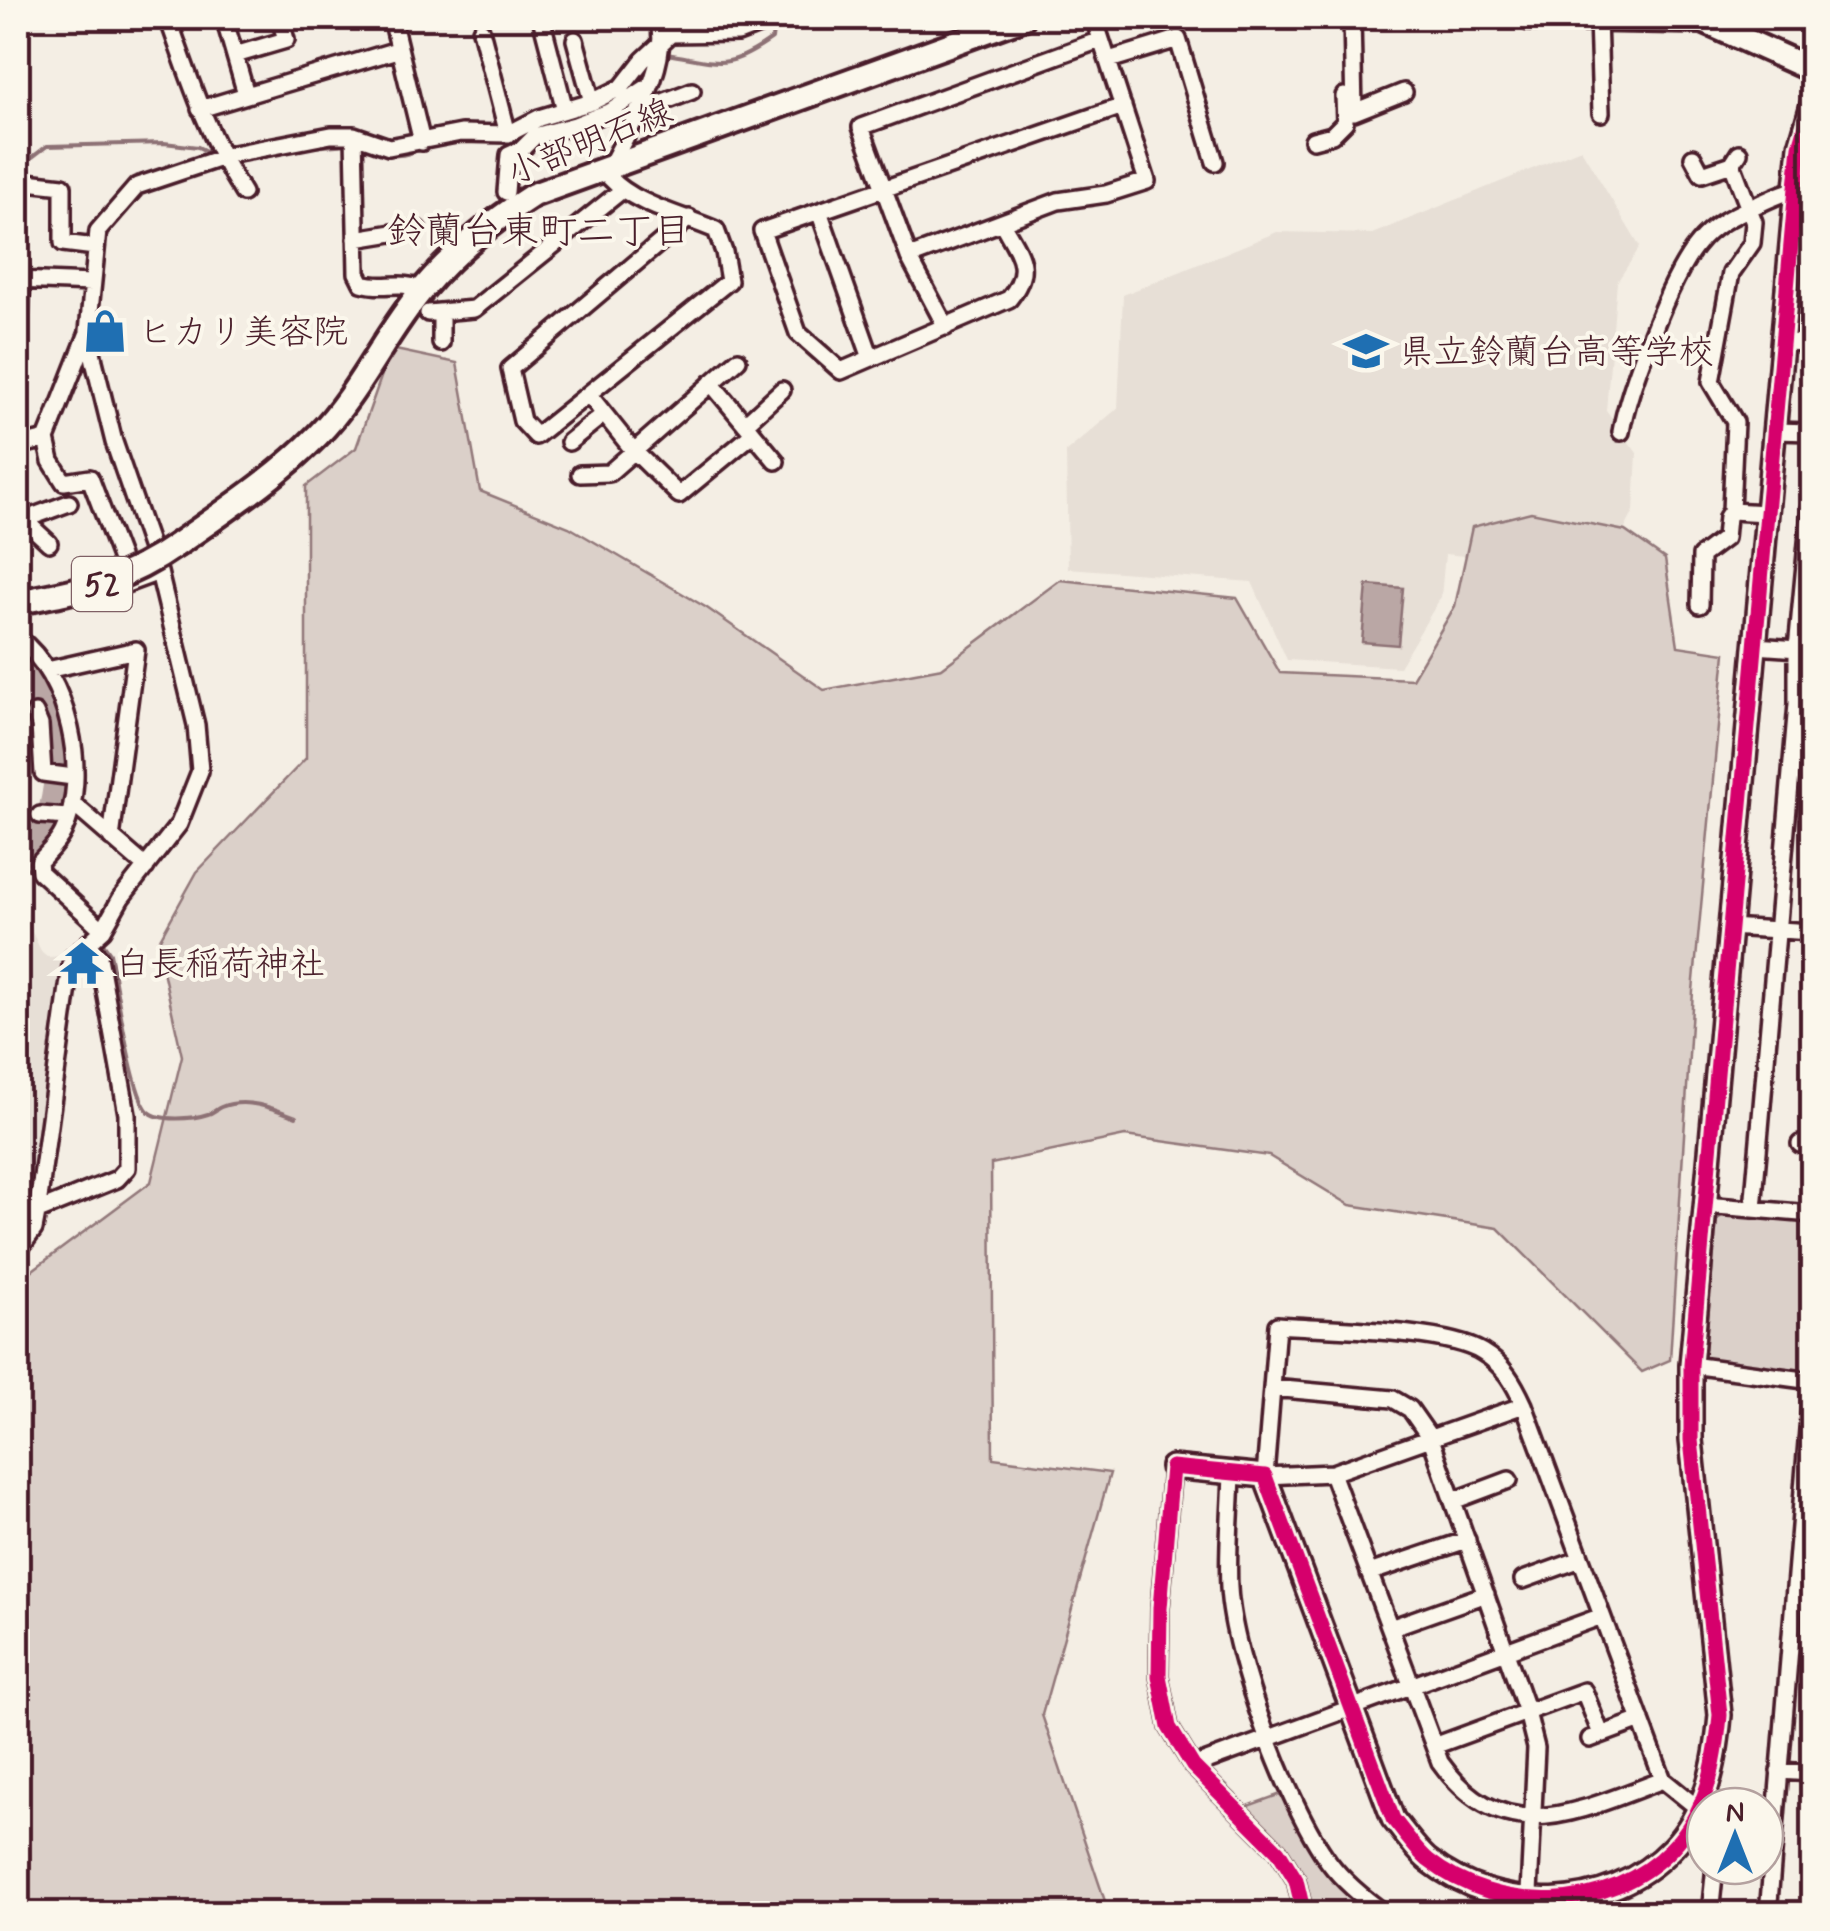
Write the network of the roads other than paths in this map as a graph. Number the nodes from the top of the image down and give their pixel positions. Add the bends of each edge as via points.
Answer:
1 (168, 18) edge
2 (224, 18) edge
3 (280, 18) edge
4 (541, 18) edge
5 (658, 18) edge
6 (777, 18) edge
7 (1023, 18) edge
8 (1094, 18) edge
9 (1341, 18) edge
10 (1352, 18) edge
11 (1530, 18) edge
12 (1598, 19) edge
13 (481, 30) dead end
14 (395, 32) dead end
15 (575, 40) dead end
16 (1100, 40) junction
17 (658, 49) junction
18 (397, 50) junction
19 (235, 55) junction
20 (1110, 60) junction
21 (1812, 70) edge
22 (654, 78) junction
23 (692, 92) dead end
24 (1404, 92) dead end
25 (246, 94) junction
26 (592, 102) junction
27 (1812, 105) edge
28 (1124, 106) junction
29 (200, 109) junction
30 (566, 110) junction
31 (637, 112) junction
32 (1601, 113) dead end
33 (508, 134) junction
34 (354, 135) junction
35 (1313, 140) dead end
36 (422, 142) junction
37 (1693, 157) dead end
38 (222, 160) junction
39 (1215, 162) dead end
40 (610, 166) junction
41 (18, 181) edge
42 (1804, 189) edge
43 (622, 190) junction
44 (506, 192) dead end
45 (884, 192) junction
46 (243, 193) dead end
47 (1750, 208) junction
48 (818, 210) junction
49 (689, 218) junction
50 (1002, 222) junction
51 (417, 229) dead end
52 (356, 239) junction
53 (95, 247) junction
54 (18, 248) edge
55 (909, 257) junction
56 (20, 280) edge
57 (92, 283) junction
58 (422, 289) junction
59 (946, 326) junction
60 (88, 331) junction
61 (1782, 342) junction
62 (1812, 342) edge
63 (440, 343) dead end
64 (18, 352) edge
65 (871, 358) junction
66 (738, 360) dead end
67 (711, 383) junction
68 (782, 390) dead end
69 (589, 395) junction
70 (604, 414) junction
71 (749, 429) junction
72 (1774, 431) junction
73 (1621, 432) dead end
74 (1812, 432) edge
75 (46, 439) junction
76 (569, 442) dead end
77 (18, 446) edge
78 (633, 450) junction
79 (776, 462) dead end
80 (580, 474) dead end
81 (1812, 490) edge
82 (69, 503) dead end
83 (1731, 511) junction
84 (1766, 514) junction
85 (20, 516) edge
86 (49, 543) dead end
87 (120, 557) dead end
88 (159, 572) junction
89 (18, 602) edge
90 (1700, 606) dead end
91 (18, 611) edge
92 (18, 638) edge
93 (1755, 646) junction
94 (1805, 649) edge
95 (47, 670) junction
96 (35, 713) dead end
97 (70, 777) junction
98 (68, 812) junction
99 (40, 815) dead end
100 (111, 838) junction
101 (146, 867) junction
102 (1728, 927) junction
103 (104, 930) junction
104 (1778, 930) junction
105 (1812, 932) edge
106 (87, 944) junction
107 (1705, 1204) junction
108 (1753, 1209) junction
109 (38, 1211) junction
110 (1812, 1214) edge
111 (18, 1251) edge
112 (1691, 1365) junction
113 (1272, 1388) junction
114 (1524, 1405) junction
115 (1431, 1438) junction
116 (1172, 1467) joint
117 (1232, 1472) junction
118 (1332, 1473) junction
119 (1265, 1476) junction
120 (1509, 1480) dead end
121 (1453, 1501) junction
122 (1467, 1540) junction
123 (1581, 1559) junction
124 (1369, 1573) junction
125 (1523, 1580) dead end
126 (1486, 1594) junction
127 (1602, 1616) junction
128 (1390, 1628) junction
129 (1506, 1653) junction
130 (1412, 1688) junction
131 (1351, 1710) junction
132 (1527, 1712) junction
133 (1641, 1720) junction
134 (1270, 1739) junction
135 (1434, 1746) junction
136 (1194, 1766) junction
137 (1778, 1771) junction
138 (1812, 1773) edge
139 (1663, 1780) junction
140 (1709, 1786) edge
141 (1685, 1798) edge
142 (1533, 1820) junction
143 (1685, 1832) edge
144 (1712, 1886) edge
145 (1529, 1906) edge
146 (1304, 1914) edge
147 (1386, 1914) edge
148 (1710, 1914) edge
149 (1768, 1914) edge

1 - 29 street
2 - 19 street
3 - 19 street via 286,40
4 - 30 street
5 - 17 street
6 - 17 street via 738,33 672,34
7 - 40 main road, 小部明石線 / 52
8 - 16 street
9 - 35 street via 1345,122
10 - 24 street via 1354,112
11 - 12 main road
12 - 21 main road via 1703,21
12 - 32 street
13 - 33 street
14 - 18 street
15 - 26 street
16 - 20 street
16 - 45 street via 862,127
17 - 22 street
17 - 26 street via 622,87
18 - 25 street
18 - 36 street
19 - 25 street
20 - 28 street
20 - 39 street via 1178,39
22 - 31 street
22 - 44 street via 610,110 535,136 508,156
23 - 31 street
25 - 29 street
26 - 30 street
27 - 42 street via 1800,146
28 - 45 street
28 - 50 street via 1147,181
29 - 38 street
30 - 33 street
31 - 40 street
33 - 36 street via 461,133
34 - 36 street via 388,146
34 - 38 street
34 - 52 street
37 - 47 street via 1702,174 1735,158
38 - 46 street
38 - 53 street via 137,186 98,231
40 - 43 street via 610,178
40 - 58 main road, 小部明石線 / 52 via 533,195 491,222
41 - 53 street via 63,186 63,243
42 - 47 street
42 - 61 street
43 - 49 street
43 - 63 street via 474,309 435,313
45 - 48 street
45 - 55 street
47 - 73 street via 1722,221 1680,268
47 - 83 street via 1752,243 1731,273 1711,382 1734,422
48 - 65 street
48 - 65 street via 762,231 798,333 841,371
49 - 69 street via 716,230 729,280
49 - 69 street via 510,369 522,421 536,436
50 - 55 street
50 - 59 street via 1024,263 1022,282 1009,300
51 - 52 street
52 - 58 street via 362,283
53 - 57 street
54 - 56 street
55 - 59 street
56 - 57 street
56 - 64 street
57 - 60 street
58 - 89 main road, 小部明石線 / 52, bridge via 319,434 272,475 123,578
59 - 65 street
60 - 75 street
60 - 88 street via 114,442
61 - 62 street
61 - 72 street
66 - 67 street
67 - 71 street
67 - 78 street
68 - 71 street
69 - 70 street
70 - 76 street
70 - 78 street
71 - 78 street via 679,494
71 - 79 street
72 - 74 street
72 - 84 street
75 - 77 street
75 - 87 street via 64,482 90,478
78 - 80 street via 609,473
81 - 94 street
82 - 85 street
83 - 84 street
83 - 90 street via 1725,538 1701,556
84 - 93 street
85 - 86 street
88 - 91 street via 85,598
88 - 101 street via 196,725 200,771 180,824
92 - 95 street
93 - 94 street
93 - 102 street
94 - 104 street
95 - 97 street via 67,712
95 - 100 street via 136,650
96 - 97 street via 43,774
97 - 98 street
98 - 99 street
98 - 100 street
98 - 103 street via 63,832 39,862 40,872
100 - 101 street
101 - 103 street
102 - 104 street
102 - 107 street
103 - 106 street
104 - 105 street
104 - 108 street
106 - 109 street via 72,958
106 - 109 street via 99,958 127,1114 127,1168 117,1179
107 - 108 street
107 - 112 street
108 - 110 street
109 - 111 street
112 - 137 street via 1812,1381
112 - 140 street via 1691,1440 1720,1715
113 - 114 street via 1277,1325 1453,1340 1484,1352 1511,1376
113 - 115 street via 1393,1399 1410,1408
113 - 119 street
114 - 115 street
114 - 123 street
115 - 118 street
115 - 121 street
116 - 117 street
116 - 136 street via 1160,1676 1169,1727
117 - 119 street
117 - 134 street via 1229,1591 1240,1655
118 - 119 street
118 - 124 street
119 - 131 street
120 - 121 street
121 - 122 street
122 - 124 street
122 - 126 street
123 - 125 street
123 - 127 street
124 - 128 street
126 - 128 street
126 - 129 street
127 - 129 street
127 - 133 street
128 - 130 street
129 - 130 street
129 - 132 street
130 - 131 street
130 - 135 street
131 - 134 street
131 - 145 street via 1393,1820 1426,1859 1470,1886
132 - 133 street via 1584,1691 1595,1736
132 - 135 street
132 - 142 street via 1536,1748
133 - 139 street
134 - 136 street
134 - 147 street via 1308,1832 1332,1866
135 - 142 street via 1457,1786 1484,1806
136 - 146 street via 1278,1851 1296,1880
137 - 138 street
137 - 149 street
139 - 141 street
139 - 142 street via 1565,1816
142 - 145 street
143 - 145 street via 1627,1882
144 - 148 street

